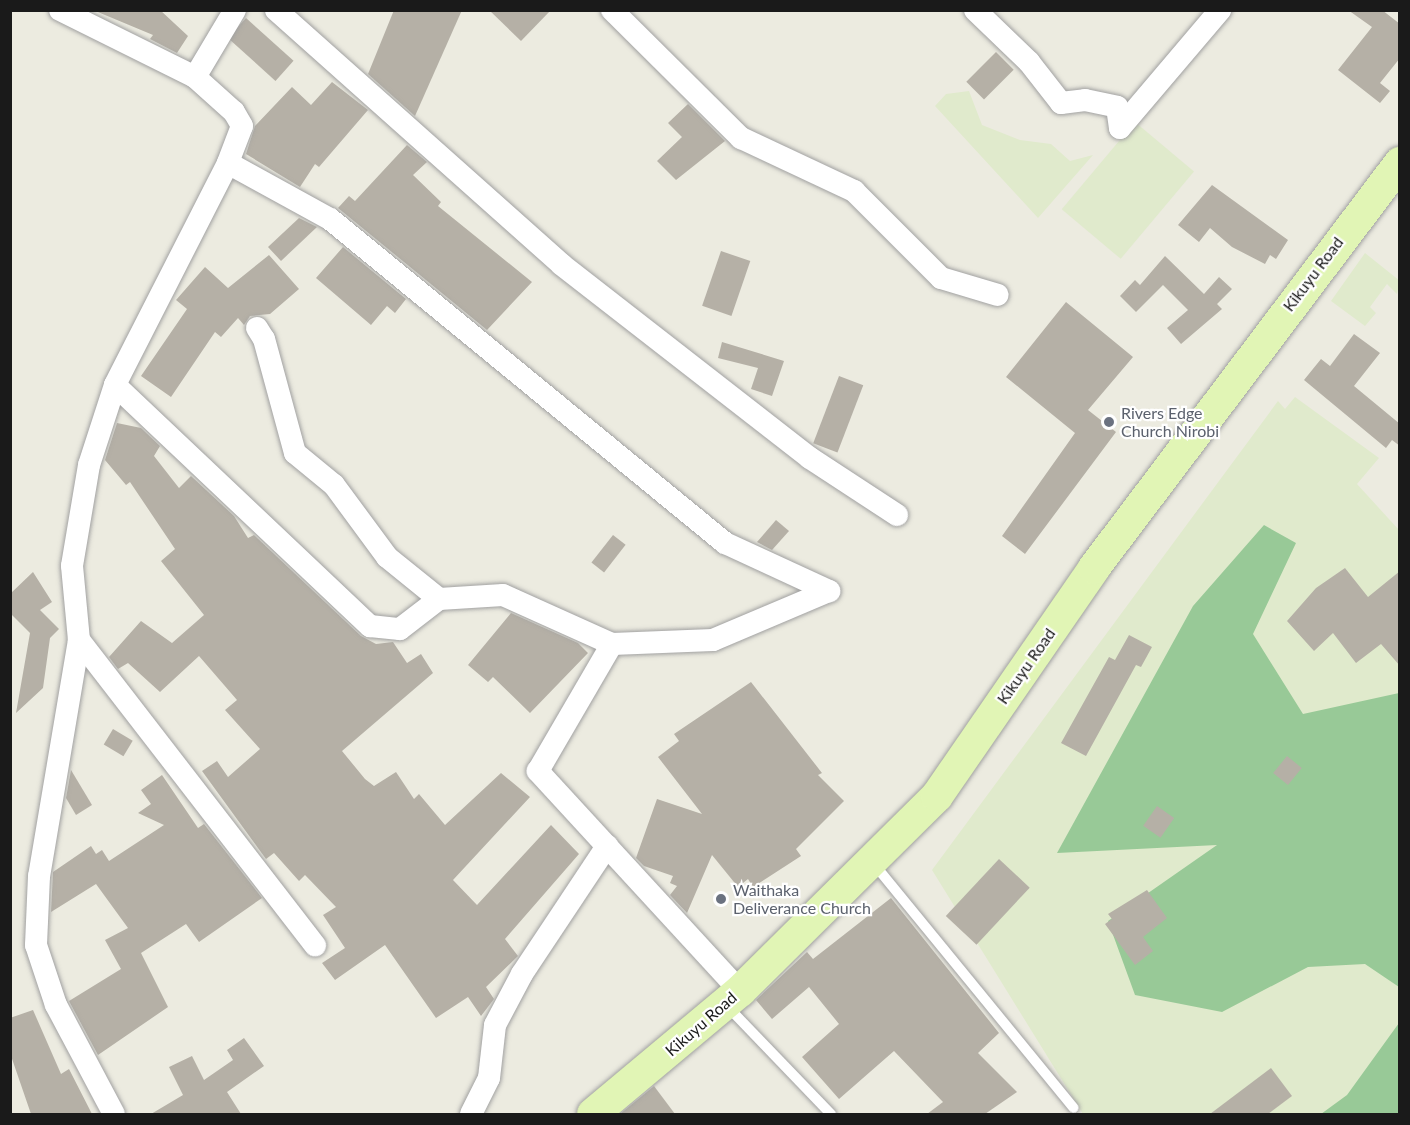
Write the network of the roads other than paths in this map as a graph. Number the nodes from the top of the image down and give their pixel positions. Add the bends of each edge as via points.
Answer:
1 (60, 10) edge
2 (235, 10) edge
3 (276, 10) edge
4 (612, 10) edge
5 (975, 10) edge
6 (1220, 10) edge
7 (195, 76) junction
8 (228, 163) junction
9 (1400, 163) edge
10 (998, 295) dead end
11 (256, 328) dead end
12 (116, 385) junction
13 (897, 514) dead end
14 (439, 599) junction
15 (79, 640) junction
16 (612, 644) junction
17 (608, 846) junction
18 (872, 861) junction
19 (315, 945) dead end
20 (733, 998) junction
21 (1074, 1108) dead end
22 (610, 1109) edge
23 (114, 1114) edge
24 (471, 1114) edge
25 (831, 1114) edge

1 - 7 street
2 - 7 street
3 - 13 street via 562,265 810,458
4 - 10 street via 741,138 854,191 941,278
5 - 6 street via 1029,62 1061,104 1085,100 1117,107 1120,128
7 - 8 street via 230,107 242,126
8 - 12 street
8 - 16 street via 330,219 725,543 829,591 713,640
9 - 18 main road, Kikuyu Road via 1094,568 937,796
11 - 14 street via 264,339 295,453 333,485 387,557
12 - 14 street via 370,626 400,629
12 - 15 street via 89,465 72,566
14 - 16 street via 503,595
15 - 19 street
15 - 23 street via 39,876 36,945 56,1005
16 - 17 street via 538,771
17 - 20 street
17 - 24 street via 522,974 495,1025 489,1078
18 - 20 main road, Kikuyu Road
18 - 21 lane
20 - 22 main road, Kikuyu Road
20 - 25 lane

